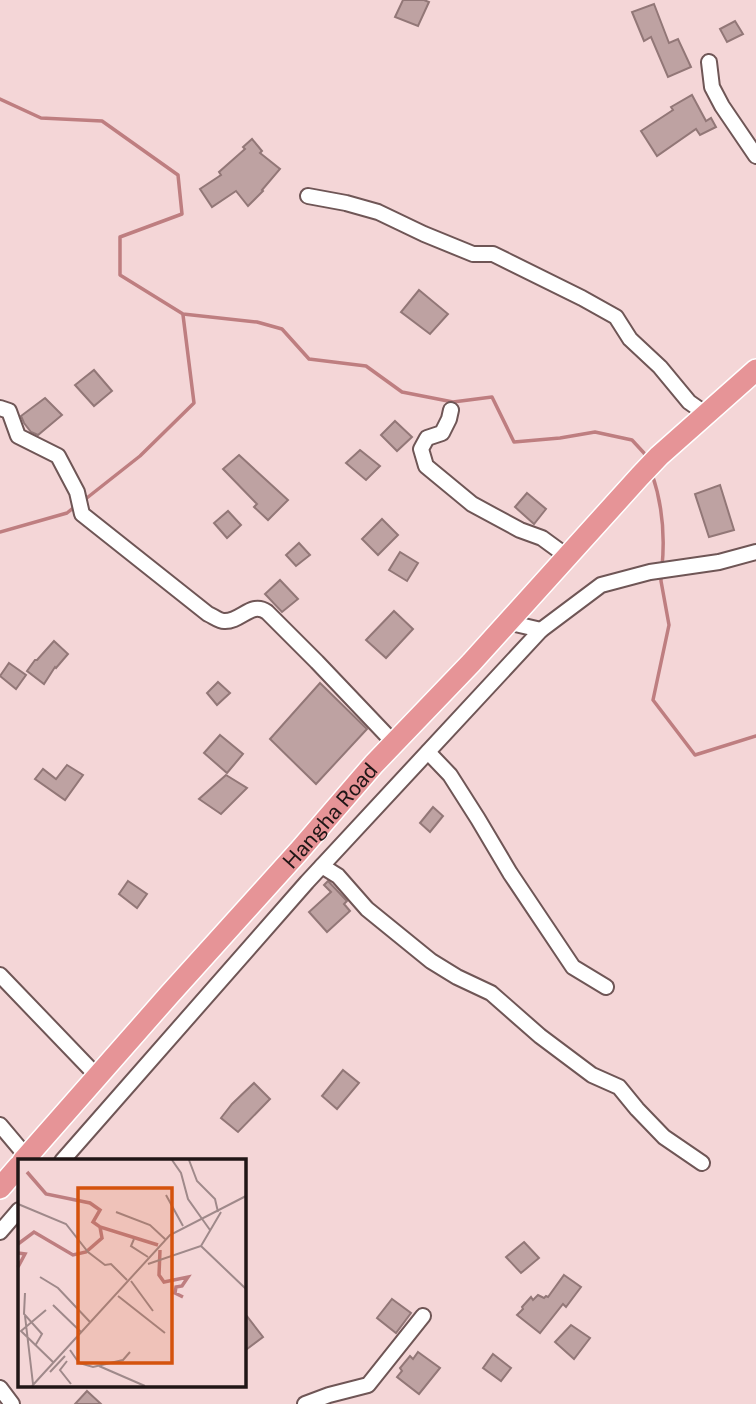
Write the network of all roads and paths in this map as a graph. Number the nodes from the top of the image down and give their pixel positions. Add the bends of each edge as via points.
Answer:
1 (709, 62) dead end
2 (756, 156) edge
3 (308, 196) dead end
4 (756, 370) edge
5 (0, 408) edge
6 (451, 410) dead end
7 (705, 414) junction
8 (756, 552) edge
9 (568, 557) junction
10 (507, 622) junction
11 (541, 630) junction
12 (395, 744) junction
13 (428, 752) junction
14 (322, 866) junction
15 (0, 975) edge
16 (606, 987) dead end
17 (97, 1076) junction
18 (0, 1125) edge
19 (22, 1159) edge
20 (25, 1159) edge
21 (64, 1159) edge
22 (702, 1163) dead end
23 (18, 1167) edge
24 (0, 1188) edge
25 (18, 1211) edge
26 (0, 1232) edge
27 (423, 1316) dead end
28 (0, 1388) edge
29 (12, 1404) edge
30 (305, 1404) edge

1 - 2 street via 712,87
3 - 7 street via 377,212 472,254 493,254 582,298 616,317 630,339
4 - 7 highway, Hangha Road
5 - 12 street via 9,411 18,436 58,456 77,492 82,514 208,614 229,621 254,608 267,612
6 - 9 street via 442,433 427,438 421,449 426,466 472,504 542,538
7 - 9 highway, Hangha Road via 659,456
8 - 11 street via 601,585
9 - 10 highway, Hangha Road
10 - 11 street
10 - 12 highway, Hangha Road
11 - 13 street
12 - 17 highway, Hangha Road
13 - 14 street
13 - 16 street via 450,775 573,967
14 - 21 street
14 - 22 street via 431,961 491,993 592,1074 619,1087 664,1137
15 - 17 street
17 - 20 highway, Hangha Road
18 - 19 street
23 - 24 highway, Hangha Road
25 - 26 street
27 - 30 street via 368,1385
28 - 29 street

